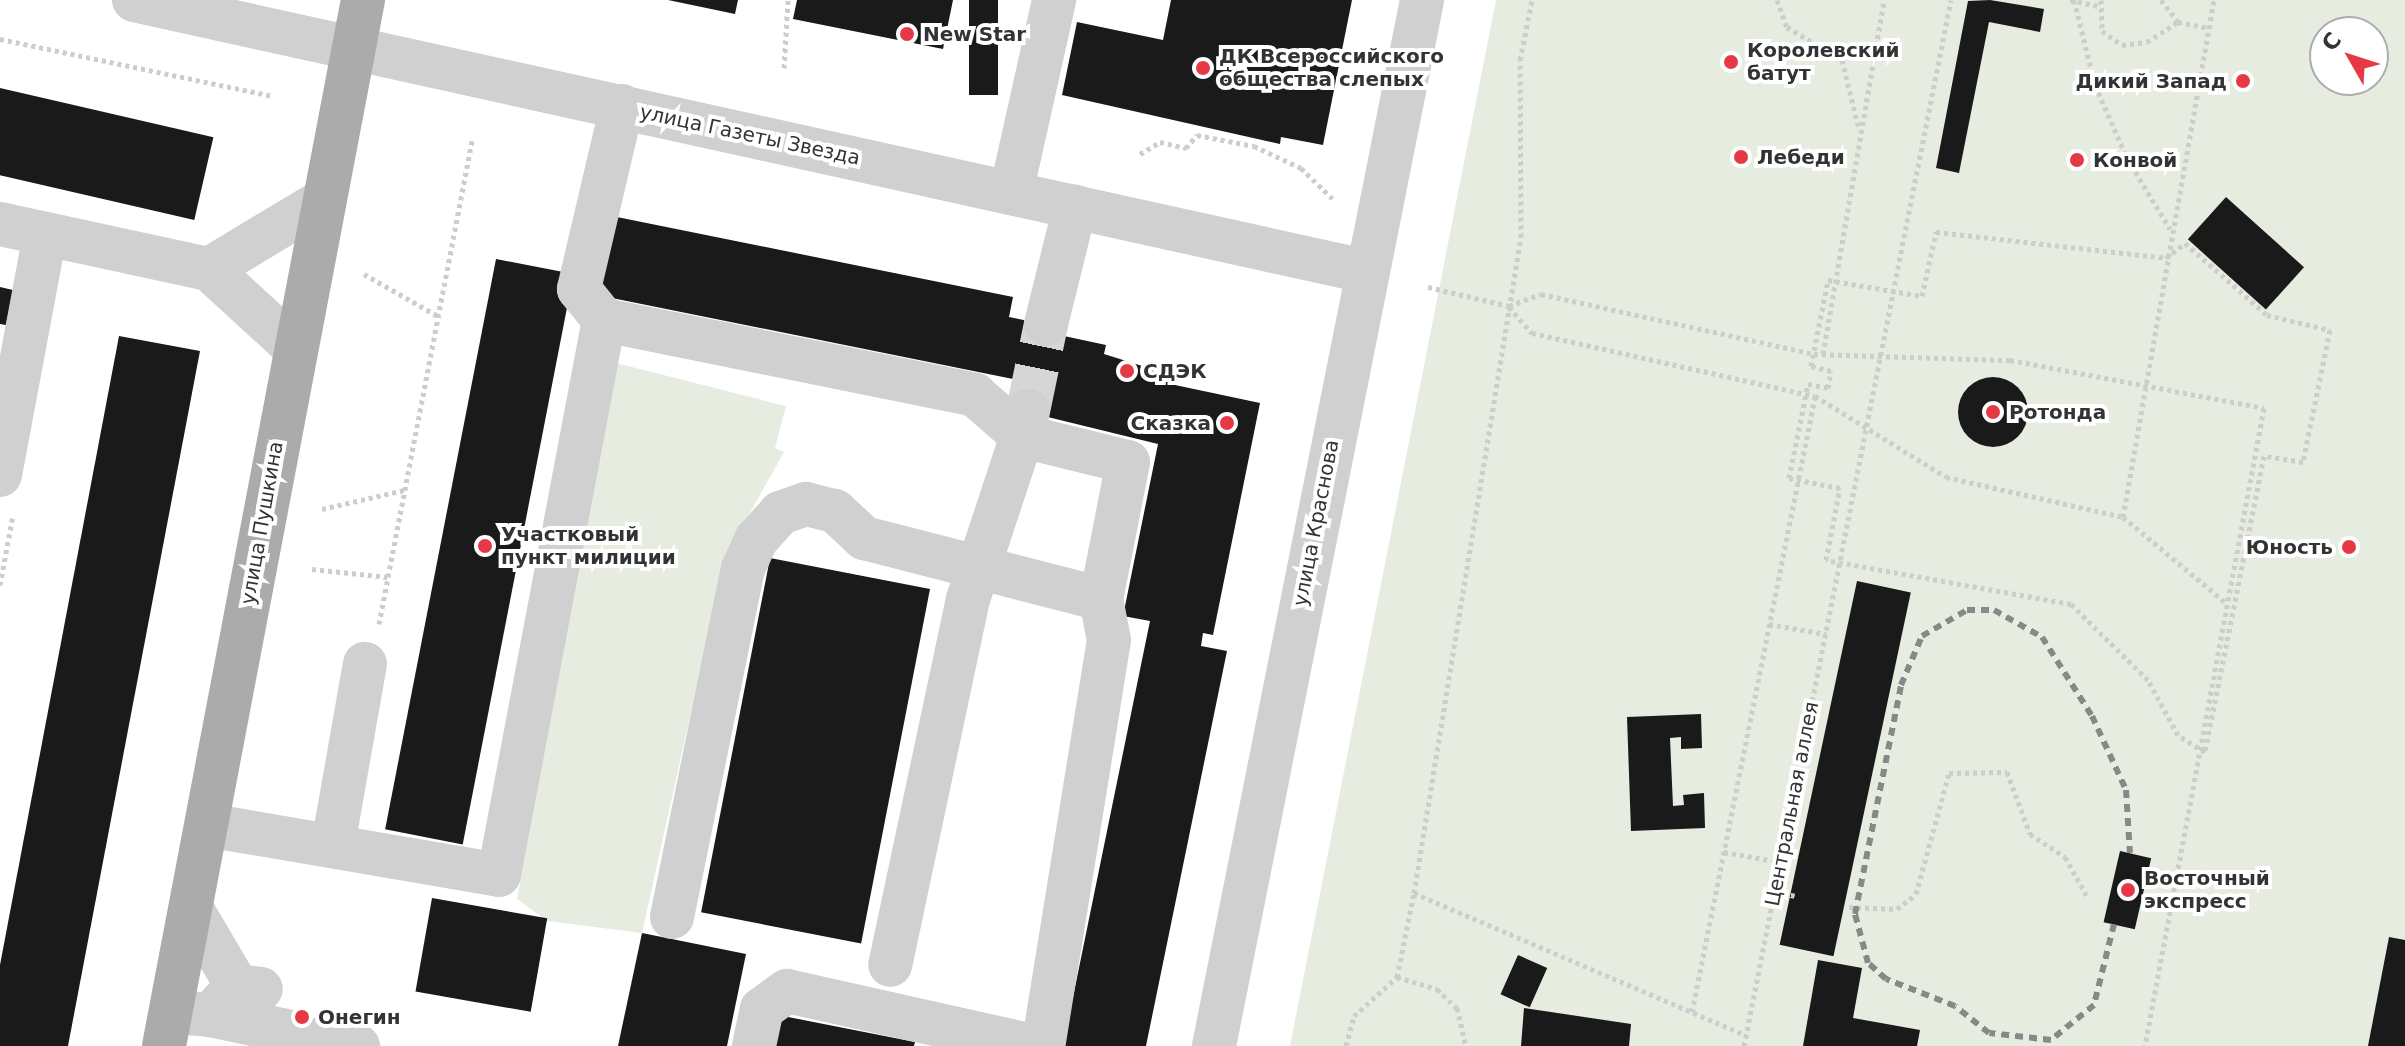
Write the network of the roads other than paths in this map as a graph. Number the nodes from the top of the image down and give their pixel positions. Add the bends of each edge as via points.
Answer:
1 (134, 0) edge
2 (363, 0) edge
3 (1054, 0) edge
4 (1422, 0) edge
5 (353, 48) junction
6 (622, 106) junction
7 (1011, 193) junction
8 (322, 201) junction
9 (1075, 207) junction
10 (0, 224) edge
11 (45, 234) junction
12 (209, 269) junction
13 (1365, 271) junction
14 (604, 320) junction
15 (1046, 324) tunnel mouth
16 (294, 347) junction
17 (1025, 424) junction
18 (7, 492) edge
19 (976, 565) junction
20 (1101, 599) junction
21 (365, 664) road end
22 (207, 825) junction
23 (333, 845) junction
24 (191, 908) junction
25 (672, 917) dead end
26 (890, 965) dead end
27 (209, 1009) edge
28 (324, 1039) edge
29 (754, 1046) edge
30 (1033, 1046) edge
31 (1043, 1046) edge
32 (1214, 1046) edge

1 - 5 street, улица Газеты Звезда
2 - 5 main road, улица Пушкина
3 - 7 street
4 - 13 street, улица Краснова
5 - 6 street, улица Газеты Звезда
5 - 8 main road, улица Пушкина
6 - 7 street, улица Газеты Звезда
6 - 14 street via 579,289
7 - 9 street, улица Газеты Звезда
8 - 12 street
8 - 16 main road, улица Пушкина
9 - 13 street, улица Газеты Звезда
9 - 15 street
10 - 11 street
11 - 12 street
11 - 18 street
12 - 16 street
13 - 32 street, улица Краснова
14 - 17 street via 975,395
14 - 23 street via 499,875
16 - 22 main road, улица Пушкина
17 - 19 street
17 - 20 street via 1128,462
19 - 20 street
19 - 25 street via 864,538 835,511 806,504 780,513 756,540 743,569
19 - 26 street
20 - 31 street via 1109,640
21 - 23 street
22 - 23 street
22 - 24 main road, улица Пушкина
24 - 27 main road, улица Пушкина
24 - 27 street
27 - 28 street
29 - 30 street via 762,1009 787,991

